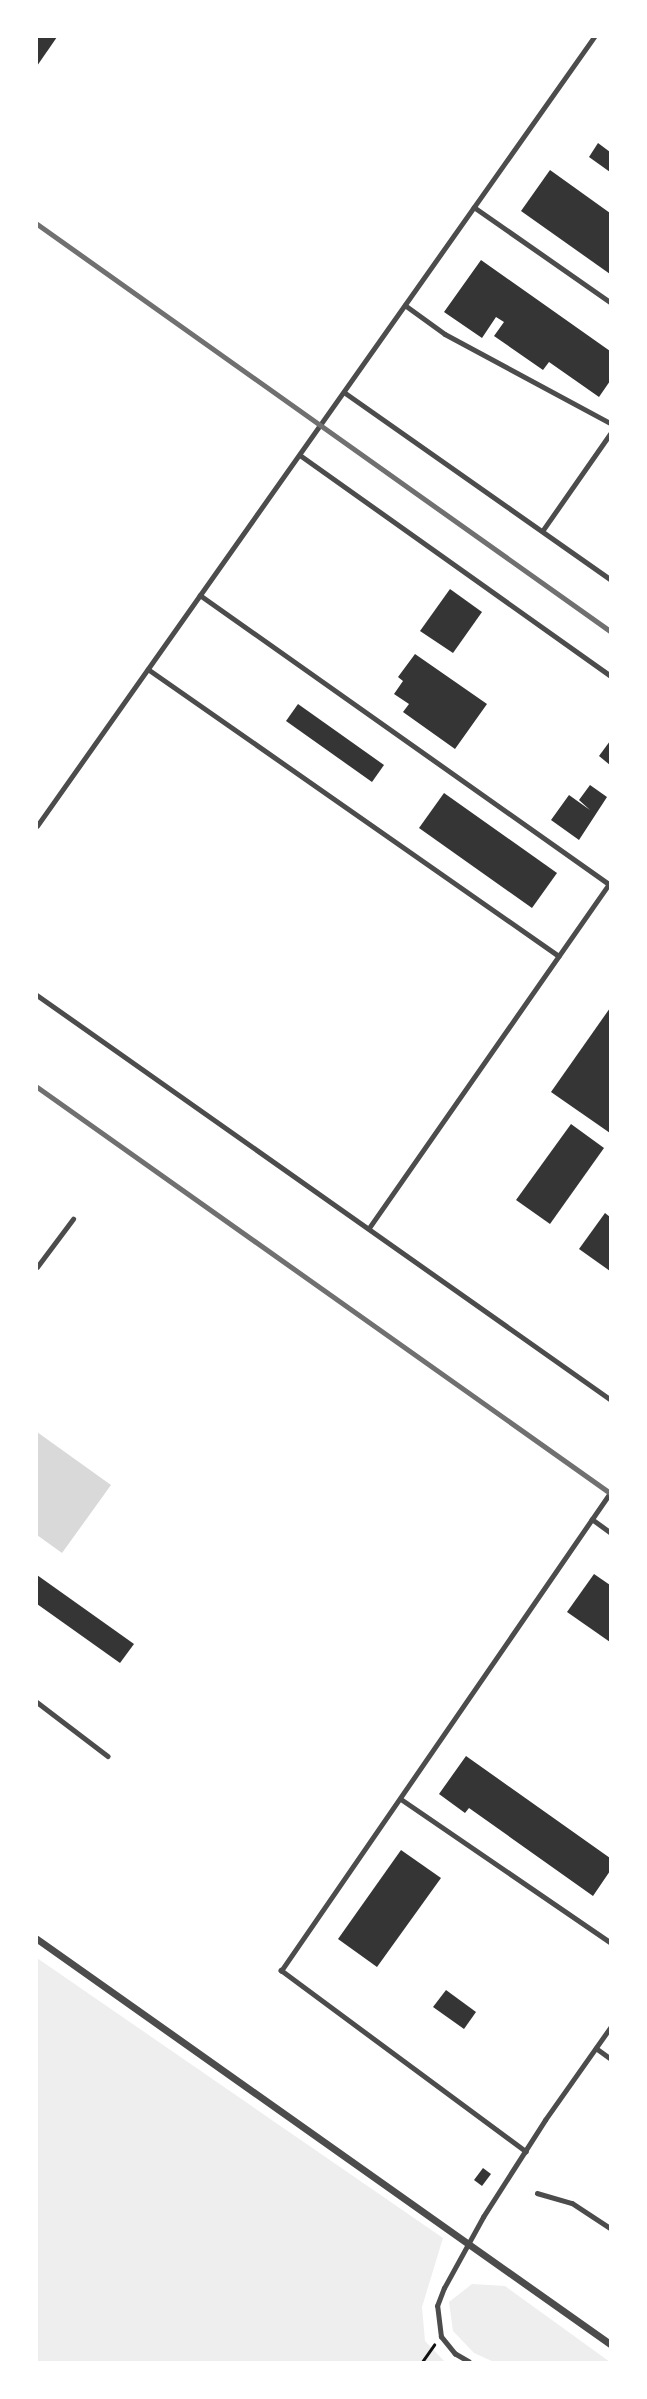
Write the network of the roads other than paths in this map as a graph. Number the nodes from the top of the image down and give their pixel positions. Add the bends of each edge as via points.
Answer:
1 (594, 37) edge
2 (474, 207) junction
3 (610, 302) edge
4 (405, 305) junction
5 (344, 392) junction
6 (610, 423) edge
7 (610, 434) edge
8 (300, 455) junction
9 (543, 530) junction
10 (610, 579) edge
11 (200, 595) junction
12 (148, 669) junction
13 (610, 675) edge
14 (37, 825) edge
15 (610, 883) edge
16 (559, 956) junction
17 (37, 995) edge
18 (73, 1219) dead end
19 (369, 1228) junction
20 (37, 1267) edge
21 (610, 1399) edge
22 (610, 1493) edge
23 (592, 1519) junction
24 (610, 1532) edge
25 (37, 1702) edge
26 (108, 1756) dead end
27 (401, 1799) junction
28 (37, 1939) edge
29 (610, 1942) edge
30 (610, 2028) edge
31 (596, 2048) junction
32 (610, 2058) edge
33 (526, 2152) junction
34 (537, 2193) dead end
35 (610, 2228) edge
36 (469, 2243) junction
37 (610, 2344) edge
38 (468, 2362) edge

1 - 2 lane
2 - 3 lane
2 - 4 lane
4 - 5 lane
4 - 6 lane via 445,334
5 - 8 lane
5 - 9 lane
7 - 9 lane
8 - 11 lane
8 - 13 lane
9 - 10 lane
11 - 12 lane
11 - 15 lane
12 - 14 lane
12 - 16 lane
15 - 16 lane
16 - 19 lane
17 - 19 lane
18 - 20 lane
19 - 21 lane
22 - 23 lane
23 - 24 lane
23 - 27 lane
25 - 26 lane
27 - 29 lane
27 - 33 lane via 281,1971
28 - 36 street
30 - 31 lane
31 - 32 lane
31 - 33 lane
33 - 36 lane
34 - 35 lane via 572,2203
36 - 37 street
36 - 38 lane via 438,2306 441,2337

